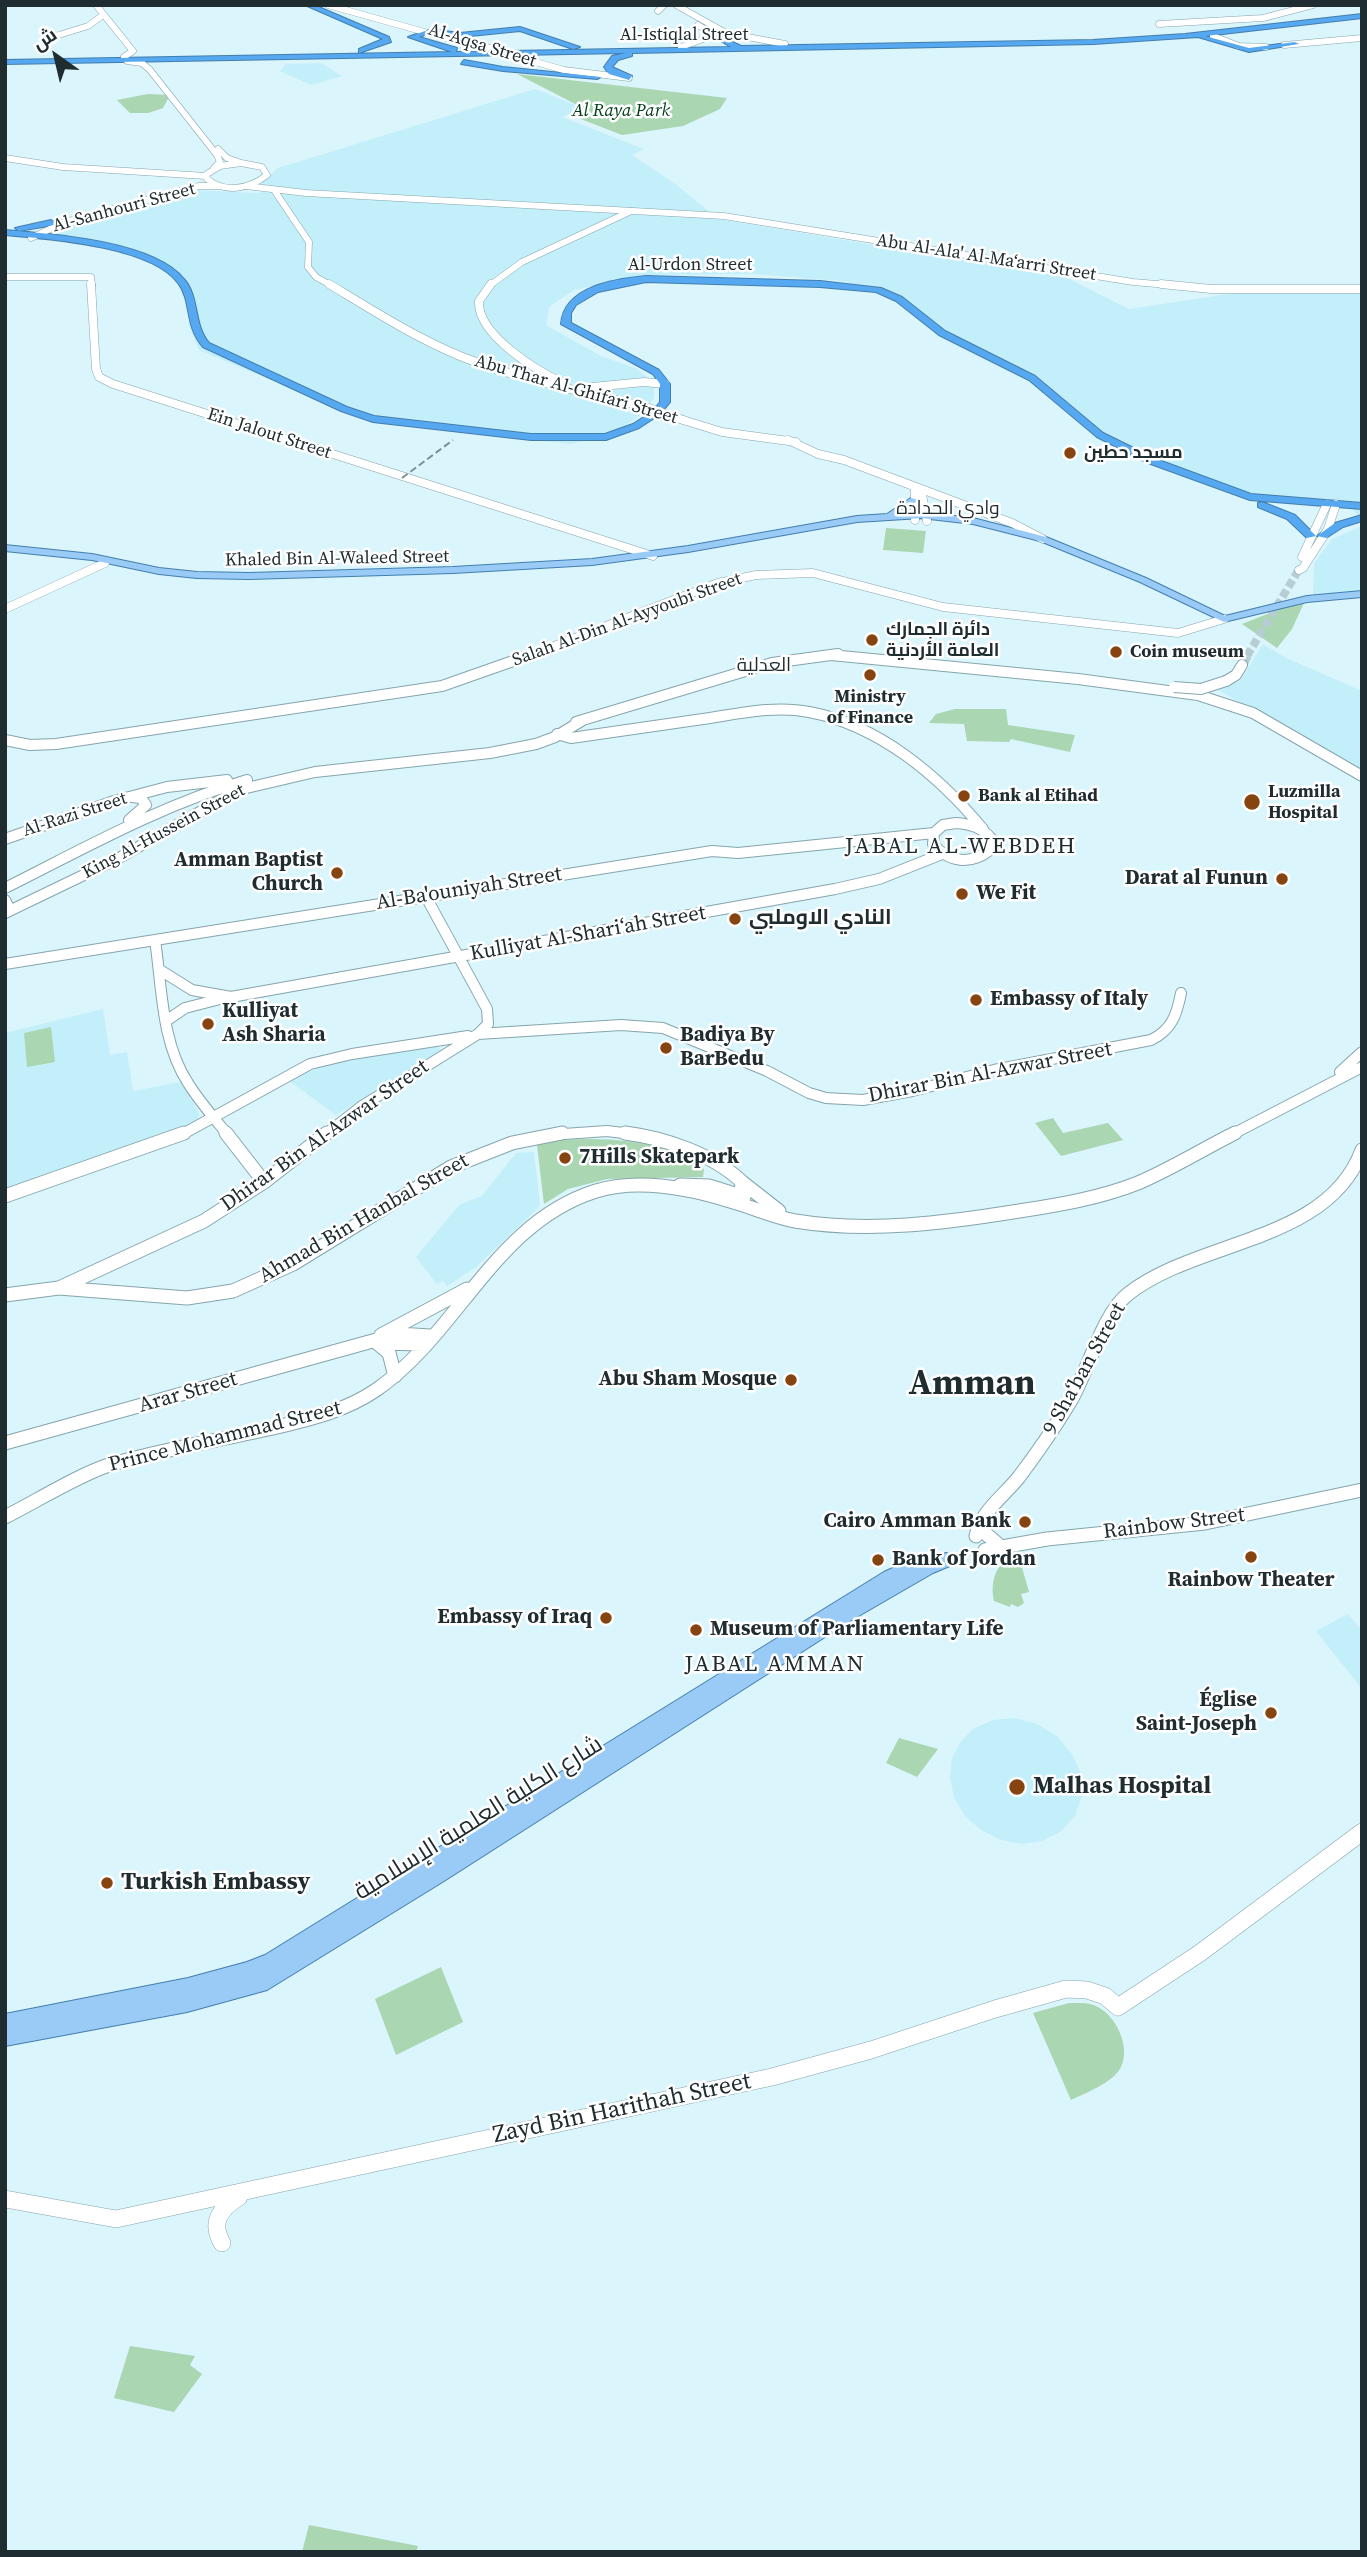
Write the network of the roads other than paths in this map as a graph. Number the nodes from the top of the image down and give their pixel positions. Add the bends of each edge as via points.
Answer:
1 (98, 5) edge
2 (308, 5) edge
3 (328, 5) edge
4 (336, 5) edge
5 (664, 5) edge
6 (676, 5) edge
7 (682, 5) edge
8 (1310, 6) edge
9 (700, 9) joint
10 (659, 11) dead end
11 (1292, 13) junction
12 (1362, 14) edge
13 (103, 15) junction
14 (1335, 15) junction
15 (694, 16) junction
16 (1242, 18) junction
17 (1283, 21) junction
18 (1231, 31) junction
19 (428, 32) junction
20 (437, 32) junction
21 (710, 33) junction
22 (59, 35) dead end
23 (735, 36) junction
24 (1185, 36) junction
25 (1213, 36) dead end
26 (1362, 38) edge
27 (470, 41) junction
28 (785, 44) junction
29 (730, 45) junction
30 (1292, 45) junction
31 (480, 46) junction
32 (681, 47) junction
33 (586, 50) junction
34 (759, 50) junction
35 (460, 51) junction
36 (640, 51) junction
37 (290, 55) junction
38 (487, 55) junction
39 (431, 56) junction
40 (515, 56) junction
41 (148, 57) junction
42 (125, 59) junction
43 (159, 60) junction
44 (5, 61) edge
45 (530, 65) junction
46 (575, 72) junction
47 (597, 77) joint
48 (629, 78) joint
49 (169, 90) junction
50 (5, 158) edge
51 (241, 163) junction
52 (213, 169) junction
53 (179, 173) junction
54 (206, 177) junction
55 (263, 179) junction
56 (219, 186) junction
57 (246, 186) junction
58 (275, 190) junction
59 (484, 195) dead end
60 (421, 200) junction
61 (439, 202) junction
62 (492, 202) junction
63 (446, 208) dead end
64 (602, 209) junction
65 (98, 211) junction
66 (630, 211) junction
67 (614, 220) junction
68 (54, 224) junction
69 (5, 232) edge
70 (29, 236) junction
71 (51, 237) junction
72 (5, 277) edge
73 (733, 283) junction
74 (1362, 289) edge
75 (651, 370) junction
76 (636, 381) junction
77 (665, 384) junction
78 (449, 430) junction
79 (464, 432) junction
80 (918, 488) junction
81 (914, 500) junction
82 (1256, 502) junction
83 (1332, 507) junction
84 (1362, 508) edge
85 (889, 516) junction
86 (915, 517) junction
87 (927, 518) junction
88 (1362, 518) edge
89 (832, 523) junction
90 (1317, 536) junction
91 (1043, 539) junction
92 (5, 550) edge
93 (642, 556) junction
94 (105, 564) junction
95 (1299, 570) tunnel mouth
96 (42, 592) joint
97 (1362, 594) edge
98 (5, 609) edge
99 (1224, 619) junction
100 (1242, 665) tunnel mouth
101 (1078, 679) junction
102 (561, 733) junction
103 (5, 740) edge
104 (497, 751) junction
105 (315, 772) junction
106 (1362, 776) edge
107 (261, 777) junction
108 (198, 783) junction
109 (238, 790) junction
110 (208, 792) junction
111 (146, 793) junction
112 (128, 797) junction
113 (969, 810) junction
114 (956, 823) junction
115 (983, 829) junction
116 (934, 833) junction
117 (160, 834) junction
118 (5, 839) edge
119 (93, 843) junction
120 (942, 854) junction
121 (22, 880) junction
122 (5, 888) edge
123 (425, 895) junction
124 (37, 897) junction
125 (5, 900) edge
126 (5, 913) edge
127 (155, 940) junction
128 (459, 957) junction
129 (5, 964) edge
130 (160, 970) junction
131 (1181, 993) dead end
132 (230, 997) junction
133 (166, 1021) junction
134 (478, 1034) junction
135 (447, 1044) junction
136 (1362, 1052) edge
137 (1362, 1068) edge
138 (1344, 1077) junction
139 (1362, 1079) edge
140 (1327, 1084) junction
141 (215, 1118) junction
142 (1362, 1150) edge
143 (691, 1151) junction
144 (717, 1164) junction
145 (264, 1182) junction
146 (742, 1182) junction
147 (687, 1184) junction
148 (666, 1187) junction
149 (5, 1196) edge
150 (737, 1198) junction
151 (779, 1211) junction
152 (794, 1220) junction
153 (470, 1287) junction
154 (59, 1288) junction
155 (5, 1295) edge
156 (427, 1340) junction
157 (374, 1342) junction
158 (395, 1376) junction
159 (5, 1444) edge
160 (1362, 1490) edge
161 (5, 1517) edge
162 (1000, 1546) junction
163 (985, 1550) dead end
164 (1362, 1832) edge
165 (5, 2022) edge
166 (5, 2037) edge
167 (248, 2192) junction
168 (5, 2199) edge
169 (116, 2220) joint
170 (222, 2243) dead end

1 - 13 street
1 - 41 street
2 - 37 highway via 381,34 387,43 363,51
3 - 19 street, Al-Aqsa Street
4 - 20 street, Al-Aqsa Street
5 - 10 street
5 - 21 street
6 - 15 street
7 - 9 street
8 - 11 street
8 - 14 highway via 1314,13
8 - 16 street
9 - 15 street
11 - 16 street
11 - 17 highway via 1303,15
12 - 14 highway, Al-Istiqlal Street
12 - 18 highway, Al-Istiqlal Street
13 - 22 street via 84,28
13 - 42 street via 133,51
14 - 17 highway, Al-Istiqlal Street
15 - 23 street
16 - 16 street via 1197,25 1159,24
17 - 28 highway, Al-Istiqlal Street via 1135,35
18 - 24 highway, Al-Istiqlal Street
18 - 30 highway via 1220,36 1245,46
19 - 31 street, Al-Aqsa Street
19 - 35 highway via 412,37
20 - 27 street, Al-Aqsa Street
20 - 33 highway via 460,35 520,29
21 - 23 street via 722,38
21 - 29 highway
21 - 32 street via 706,40
23 - 28 street
24 - 30 highway via 1249,50
24 - 34 highway, Al-Istiqlal Street via 1085,43
25 - 30 street via 1248,48
26 - 30 street
27 - 31 street, Al-Aqsa Street
27 - 40 highway via 510,31 536,38
28 - 29 highway, Al-Istiqlal Street
29 - 32 highway, Al-Istiqlal Street
29 - 34 highway
31 - 40 street, Al-Aqsa Street, bridge
32 - 33 highway, Al-Istiqlal Street
33 - 36 highway, Al-Istiqlal Street
33 - 38 highway, Al-Istiqlal Street
33 - 40 highway, Al-Istiqlal Street
33 - 46 highway via 601,62
34 - 36 highway, Al-Istiqlal Street
35 - 37 highway, Al-Istiqlal Street
35 - 40 highway, Al-Istiqlal Street
36 - 48 highway via 609,64 612,72
37 - 41 highway, Al-Istiqlal Street
38 - 39 highway, Al-Istiqlal Street
38 - 45 highway via 482,60 488,64 525,69
39 - 43 highway, Al-Istiqlal Street
39 - 47 highway via 503,69
40 - 45 street, Al-Aqsa Street
40 - 46 street, Al-Aqsa Street
41 - 42 highway, Al-Istiqlal Street
42 - 43 highway, Al-Istiqlal Street
42 - 44 highway, Al-Istiqlal Street
42 - 49 street via 145,65
43 - 49 street via 152,64
45 - 47 street, Al-Aqsa Street
46 - 48 street, Al-Aqsa Street
49 - 51 street via 225,156
49 - 52 street via 217,155 220,162
50 - 53 street via 63,167
51 - 52 street
51 - 55 street, Abu Thar Al-Ghifari Street via 262,167 267,173
52 - 53 street
52 - 54 street
53 - 54 street
54 - 56 street
54 - 65 street, Al-Sanhouri Street via 190,186
55 - 57 street
55 - 58 street, Abu Thar Al-Ghifari Street
56 - 57 street, Al-Sanhouri Street
56 - 65 street, Al-Sanhouri Street via 199,186
57 - 58 street
58 - 60 street
58 - 80 street, Abu Thar Al-Ghifari Street, bridge via 309,242 308,267 316,277 434,343 480,364 570,391 646,407 722,432 788,440
59 - 62 street
60 - 61 street
60 - 62 street
61 - 62 street
61 - 63 street
62 - 64 street
64 - 66 street
64 - 67 street
65 - 68 street, Al-Sanhouri Street
66 - 67 street
66 - 74 street via 746,219 1180,287
67 - 76 street via 503,274 485,291 480,314 493,336 574,388
68 - 69 highway
68 - 70 street, Al-Sanhouri Street
68 - 71 highway
69 - 70 highway, Al-Urdon Street
70 - 71 highway, Al-Urdon Street
70 - 78 highway, Al-Urdon Street via 102,248 165,271 182,293 194,338 223,359 365,419
71 - 78 highway, Al-Urdon Street via 122,250 171,271 183,284 198,337 227,357 367,417
72 - 93 street, Ein Jalout Street via 91,277 96,369 99,377 113,384
73 - 75 highway, Al-Urdon Street via 635,280 592,291 571,305 565,322 569,328
73 - 79 highway, Al-Urdon Street via 623,286 576,308 576,320 587,331 666,373 673,399 654,421 623,436 599,440 530,440
73 - 82 highway, Al-Urdon Street via 860,291 886,299 942,338 1034,385 1111,449
73 - 83 highway, Al-Urdon Street via 842,285 889,294 942,333 1037,381 1117,445 1241,495
75 - 76 street
75 - 77 highway, Al-Urdon Street
76 - 77 street
77 - 79 highway, Al-Urdon Street via 666,398 656,413 613,435 538,438
78 - 79 highway, Al-Urdon Street
80 - 81 street
80 - 87 street
80 - 91 street, Abu Thar Al-Ghifari Street
81 - 85 main road
81 - 86 street
82 - 83 highway, Al-Urdon Street
82 - 90 highway via 1291,517
83 - 84 highway
83 - 90 street
85 - 86 main road, Khaled Bin Al-Waleed Street
85 - 89 main road, Khaled Bin Al-Waleed Street
86 - 87 main road, Khaled Bin Al-Waleed Street
86 - 89 main road, Khaled Bin Al-Waleed Street
87 - 91 main road, Khaled Bin Al-Waleed Street
88 - 90 highway
89 - 93 main road, Khaled Bin Al-Waleed Street
90 - 95 street
91 - 99 main road, Khaled Bin Al-Waleed Street
92 - 93 main road, Khaled Bin Al-Waleed Street via 92,557 159,571 249,576 558,565
92 - 94 main road, Khaled Bin Al-Waleed Street
93 - 94 main road, Khaled Bin Al-Waleed Street via 551,568 247,579 158,574
94 - 96 street
96 - 98 street
97 - 99 main road via 1307,599
99 - 103 street, Salah Al-Din Al-Ayyoubi Street via 1178,633 943,607 813,573 756,575 718,583 453,684 79,741 30,745
100 - 101 street, bridge via 1226,681 1200,689
101 - 102 street, King Al-Hussein Street via 831,655 772,663 583,720
101 - 106 street, King Al-Hussein Street via 1216,696
102 - 104 street, King Al-Hussein Street
102 - 104 street, King Al-Hussein Street via 537,744
102 - 113 street via 583,737 769,709 799,710 894,747
104 - 105 street, King Al-Hussein Street
105 - 107 street
105 - 109 street, King Al-Hussein Street
107 - 108 street, Al-Razi Street
107 - 110 street
108 - 110 street via 206,785
108 - 111 street, Al-Razi Street
109 - 110 street, Al-Razi Street
109 - 117 street, King Al-Hussein Street
110 - 111 street, Al-Razi Street
110 - 117 street via 200,805
110 - 119 street
111 - 112 street, Al-Razi Street
112 - 118 street, Al-Razi Street
112 - 119 street via 141,797 146,805
113 - 114 street
113 - 115 street
114 - 115 street
114 - 116 street via 943,825
115 - 120 street via 992,844 985,855 959,860
116 - 120 street via 933,844
116 - 123 street, Al-Ba'ouniyah Street via 738,853 712,851
117 - 124 street, King Al-Hussein Street
119 - 121 street
120 - 128 street, Kulliyat Al-Shariʻah Street via 858,884
121 - 122 street
121 - 124 street via 14,887 15,894
123 - 127 street, Al-Ba'ouniyah Street
123 - 128 street
124 - 126 street, King Al-Hussein Street
125 - 126 street
127 - 129 street, Al-Ba'ouniyah Street
127 - 130 street
128 - 132 street, Kulliyat Al-Shariʻah Street
128 - 134 street via 489,1013 488,1024
130 - 132 street, Kulliyat Al-Shariʻah Street via 192,990
130 - 133 street
131 - 134 street, Dhirar Bin Al-Azwar Street via 1173,1024 1151,1040 863,1100 809,1093 663,1028 621,1025
132 - 133 street, Kulliyat Al-Shariʻah Street via 190,1006
133 - 141 street via 181,1072
134 - 135 street, Dhirar Bin Al-Azwar Street
135 - 141 street via 352,1054 310,1064
135 - 145 street, Dhirar Bin Al-Azwar Street
136 - 140 street, Prince Mohammad Street
137 - 138 street, Prince Mohammad Street
138 - 139 street
138 - 140 street, Prince Mohammad Street
140 - 152 street, Prince Mohammad Street via 1163,1172 1076,1202 888,1227
141 - 145 street
141 - 149 street via 146,1149
142 - 162 street, 9 Shaʻban Street via 1348,1179 1298,1221 1160,1275 1126,1295 1107,1324 1071,1401 977,1529
143 - 144 street, Ahmad Bin Hanbal Street
143 - 147 street via 716,1178 706,1184
143 - 154 street, Ahmad Bin Hanbal Street via 655,1137 617,1130 539,1135 495,1147 451,1167 293,1264 233,1291 187,1298
144 - 146 street, Ahmad Bin Hanbal Street
144 - 150 street
145 - 154 street, Dhirar Bin Al-Azwar Street via 204,1221
146 - 150 street
146 - 151 street, Ahmad Bin Hanbal Street
147 - 148 street, Prince Mohammad Street
147 - 150 street, Prince Mohammad Street
148 - 150 street, Prince Mohammad Street
148 - 153 street, Prince Mohammad Street via 611,1187 568,1202 540,1219
150 - 151 street, Prince Mohammad Street
150 - 152 street, Prince Mohammad Street via 775,1217
151 - 152 street, Prince Mohammad Street
153 - 156 street, Prince Mohammad Street
153 - 157 street
154 - 155 street, Ahmad Bin Hanbal Street
156 - 157 street, Arar Street
156 - 158 street, Prince Mohammad Street
157 - 158 street via 389,1353
157 - 159 street, Arar Street
158 - 161 street, Prince Mohammad Street via 335,1412 106,1466
160 - 162 street, Rainbow Street via 1205,1523
162 - 163 street, Rainbow Street
164 - 167 street, Zayd Bin Harithah Street via 1200,1953 1118,2007 1105,1996 1066,1989 772,2077
165 - 166 main road, شارع الكلية العلمية الإسلامية via 188,1987 271,1961 890,1577 944,1556 260,1983 200,2001
167 - 169 street, Zayd Bin Harithah Street
167 - 170 street via 218,2213 215,2230
168 - 169 street

